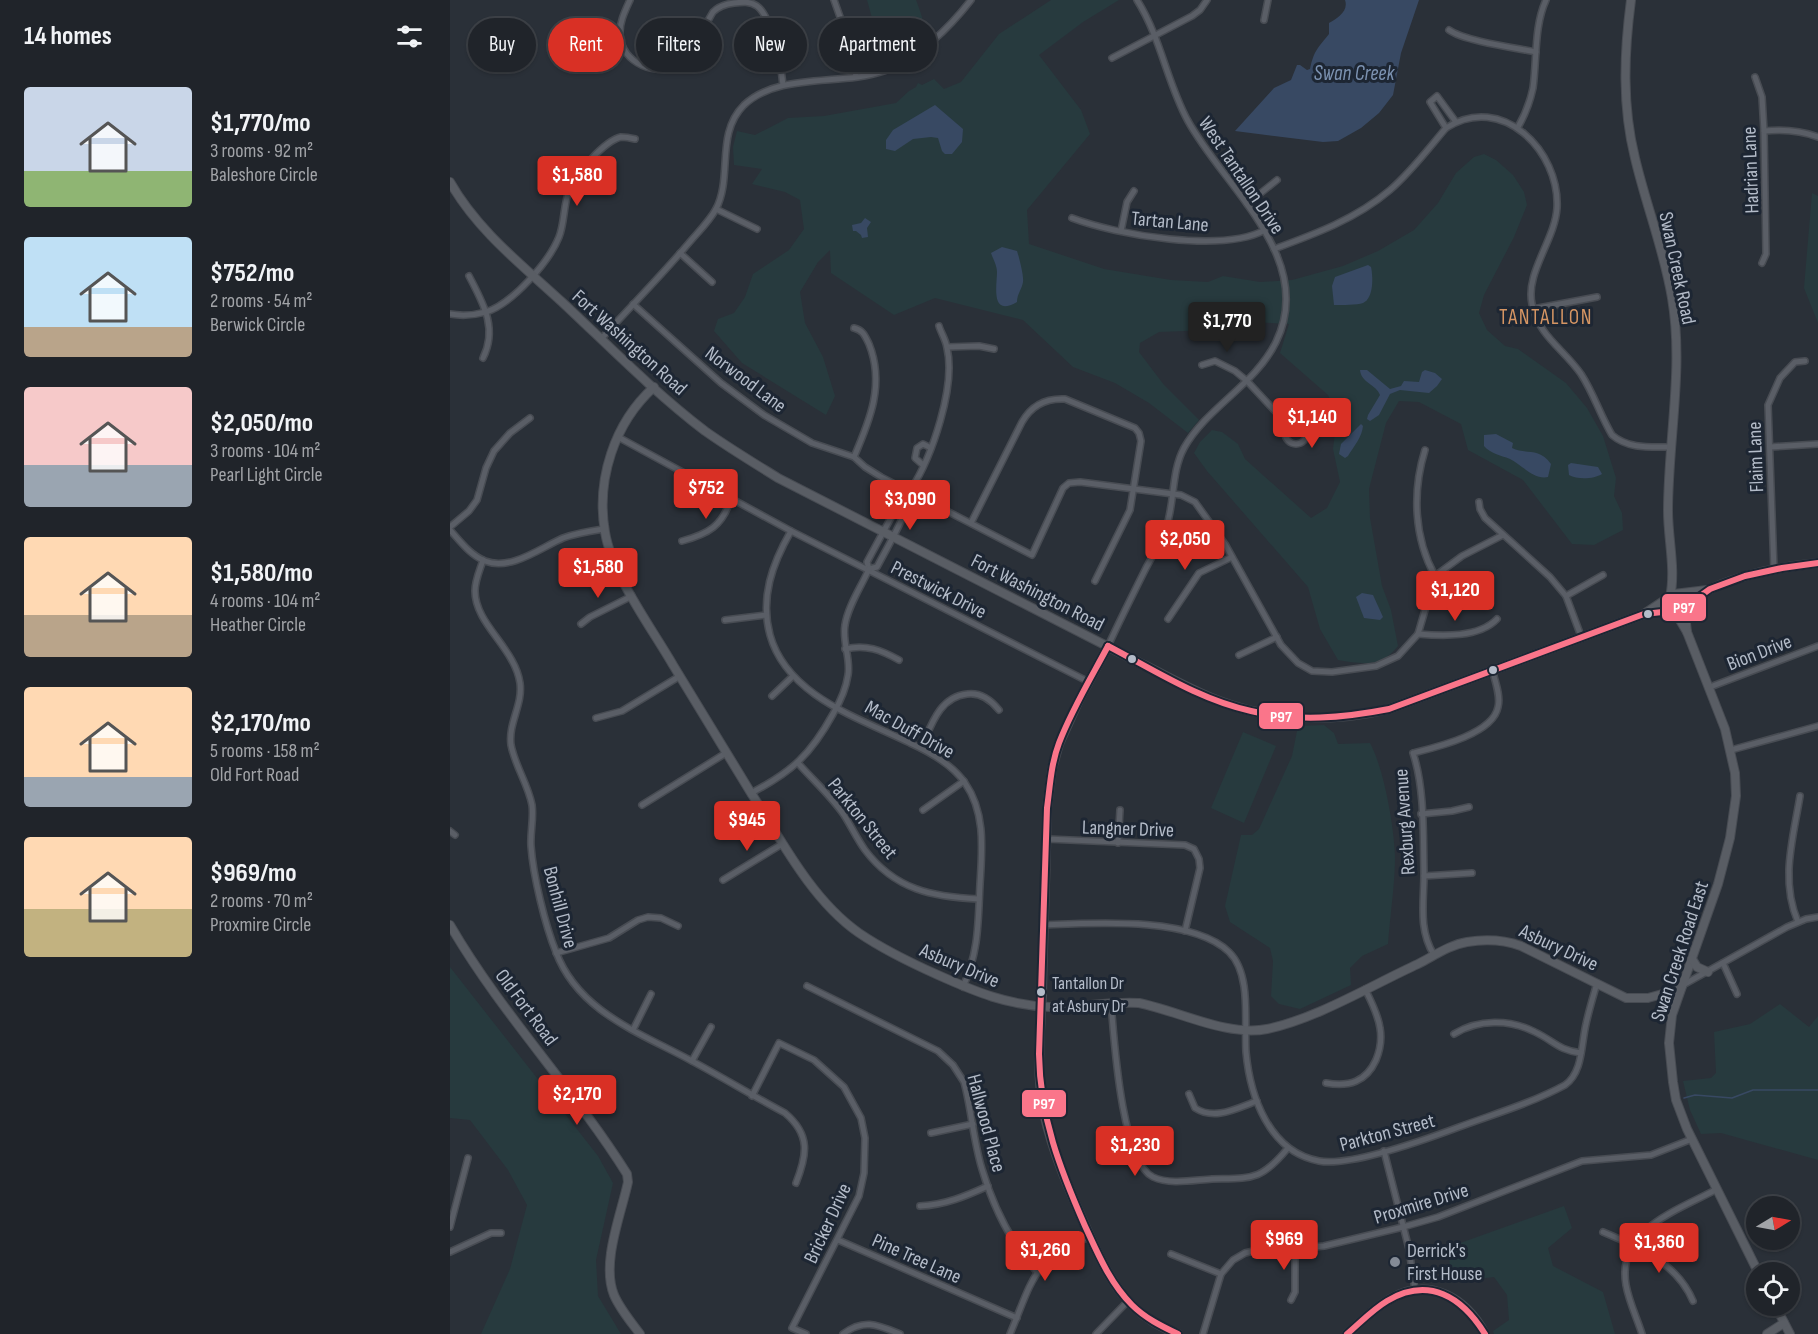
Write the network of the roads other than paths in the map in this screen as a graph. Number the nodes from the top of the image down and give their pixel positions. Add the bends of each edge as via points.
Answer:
1 (630, 0) edge
2 (834, 0) edge
3 (962, 0) edge
4 (1137, 0) edge
5 (1208, 0) edge
6 (1268, 0) edge
7 (1546, 0) edge
8 (1631, 0) edge
9 (969, 3) edge
10 (1264, 20) dead end
11 (1449, 30) dead end
12 (1154, 35) junction
13 (1536, 52) junction
14 (1112, 58) dead end
15 (856, 76) junction
16 (1755, 77) dead end
17 (783, 85) junction
18 (1456, 122) junction
19 (1518, 127) junction
20 (1446, 128) junction
21 (1764, 130) junction
22 (1818, 137) edge
23 (635, 139) dead end
24 (1277, 180) dead end
25 (450, 182) edge
26 (1134, 191) dead end
27 (1247, 204) junction
28 (716, 209) junction
29 (1072, 219) dead end
30 (757, 229) dead end
31 (1265, 230) junction
32 (1121, 231) junction
33 (1274, 249) junction
34 (680, 253) junction
35 (1762, 263) dead end
36 (469, 276) dead end
37 (533, 276) junction
38 (712, 282) dead end
39 (1598, 297) dead end
40 (633, 304) junction
41 (1533, 309) junction
42 (487, 312) junction
43 (450, 314) edge
44 (939, 326) dead end
45 (854, 328) dead end
46 (602, 339) junction
47 (947, 347) junction
48 (994, 349) dead end
49 (483, 358) dead end
50 (1805, 361) dead end
51 (1202, 365) dead end
52 (1247, 381) junction
53 (654, 387) junction
54 (530, 418) dead end
55 (1288, 425) junction
56 (618, 437) junction
57 (1818, 444) edge
58 (1670, 447) junction
59 (1770, 447) junction
60 (932, 448) junction
61 (1425, 450) dead end
62 (854, 457) junction
63 (923, 465) junction
64 (1134, 490) junction
65 (909, 492) junction
66 (1174, 494) junction
67 (731, 498) junction
68 (1479, 502) dead end
69 (971, 523) junction
70 (450, 529) edge
71 (604, 529) junction
72 (791, 531) junction
73 (883, 532) junction
74 (1503, 535) junction
75 (893, 537) junction
76 (682, 541) dead end
77 (1232, 557) junction
78 (483, 560) junction
79 (1818, 563) edge
80 (868, 569) junction
81 (1774, 570) junction
82 (1603, 575) dead end
83 (1435, 576) junction
84 (1095, 580) dead end
85 (1707, 590) junction
86 (632, 596) junction
87 (1566, 596) junction
88 (1674, 596) junction
89 (1684, 605) junction
90 (1673, 610) junction
91 (1644, 614) junction
92 (766, 615) junction
93 (1168, 619) dead end
94 (1497, 619) dead end
95 (725, 620) dead end
96 (581, 624) dead end
97 (1687, 632) junction
98 (1418, 634) junction
99 (1581, 636) junction
100 (1277, 637) junction
101 (1108, 646) junction
102 (1818, 646) edge
103 (845, 649) junction
104 (1239, 655) dead end
105 (899, 660) dead end
106 (1492, 669) junction
107 (680, 676) junction
108 (793, 676) junction
109 (1089, 682) junction
110 (1710, 687) junction
111 (772, 696) dead end
112 (837, 707) junction
113 (999, 710) dead end
114 (596, 717) dead end
115 (1818, 726) edge
116 (921, 748) junction
117 (1731, 750) junction
118 (726, 753) junction
119 (798, 763) junction
120 (964, 781) junction
121 (752, 793) junction
122 (1800, 796) dead end
123 (642, 805) dead end
124 (1469, 807) dead end
125 (923, 810) dead end
126 (1120, 810) dead end
127 (1421, 814) junction
128 (1047, 839) junction
129 (1118, 843) junction
130 (782, 844) junction
131 (1472, 873) dead end
132 (1424, 876) junction
133 (723, 880) dead end
134 (979, 899) junction
135 (1818, 917) edge
136 (1798, 922) junction
137 (450, 925) edge
138 (1044, 925) junction
139 (678, 926) dead end
140 (1185, 931) junction
141 (556, 953) junction
142 (1434, 955) junction
143 (1692, 959) junction
144 (1723, 963) junction
145 (1708, 972) junction
146 (1597, 983) junction
147 (807, 986) dead end
148 (1682, 986) junction
149 (963, 987) junction
150 (1365, 989) junction
151 (651, 994) dead end
152 (1737, 994) dead end
153 (1111, 1003) junction
154 (1041, 1006) junction
155 (711, 1027) dead end
156 (633, 1030) junction
157 (1246, 1030) junction
158 (1454, 1034) dead end
159 (1581, 1053) junction
160 (692, 1061) junction
161 (1326, 1083) dead end
162 (1189, 1094) dead end
163 (752, 1096) junction
164 (1257, 1101) junction
165 (973, 1124) junction
166 (931, 1133) dead end
167 (1692, 1139) junction
168 (1288, 1148) junction
169 (1384, 1151) junction
170 (468, 1158) dead end
171 (796, 1184) dead end
172 (988, 1186) junction
173 (1717, 1189) junction
174 (920, 1206) dead end
175 (450, 1227) edge
176 (1403, 1227) junction
177 (1603, 1232) dead end
178 (501, 1233) dead end
179 (1090, 1238) junction
180 (838, 1240) junction
181 (1633, 1244) junction
182 (1295, 1249) junction
183 (450, 1252) edge
184 (1171, 1254) dead end
185 (1753, 1262) edge
186 (1036, 1272) junction
187 (1221, 1274) junction
188 (1415, 1290) junction
189 (1291, 1300) dead end
190 (1693, 1300) dead end
191 (1127, 1302) junction
192 (1780, 1316) edge
193 (1017, 1318) junction
194 (1784, 1323) junction
195 (640, 1334) edge
196 (806, 1334) edge
197 (843, 1334) edge
198 (900, 1334) edge
199 (1010, 1334) edge
200 (1096, 1334) edge
201 (1178, 1334) edge
202 (1203, 1334) edge
203 (1347, 1334) edge
204 (1485, 1334) edge
205 (1642, 1334) edge
206 (1767, 1334) edge
207 (1790, 1334) edge

1 - 17 street via 621,24 621,42 630,58 656,69 674,66 683,59 718,8 751,2 763,14 773,38
2 - 15 street
3 - 9 street
4 - 12 street, West Tantallon Drive
5 - 12 street via 1192,16
6 - 10 street
7 - 13 street
8 - 58 street, Swan Creek Road via 1625,68 1630,138 1675,319
9 - 15 street via 907,61
11 - 13 street
12 - 14 street
12 - 27 street, West Tantallon Drive via 1188,121
13 - 19 street via 1531,97
15 - 17 street
16 - 21 street, Hadrian Lane
17 - 28 street via 751,100 736,117 727,139 722,192
18 - 19 street via 1488,117
18 - 20 street
18 - 20 street via 1437,96 1432,99 1432,106
19 - 41 street via 1548,164 1557,196 1555,227 1532,284
20 - 33 street via 1398,183 1365,209
21 - 22 street via 1799,131
21 - 35 street, Hadrian Lane via 1766,254
23 - 37 street via 621,138 605,146 576,179 567,197 556,243
24 - 27 street
25 - 37 street, Fort Washington Road via 478,222
26 - 32 street via 1127,202
27 - 31 street, West Tantallon Drive
28 - 30 street
28 - 34 street
29 - 32 street, Tartan Lane
31 - 32 street, Tartan Lane via 1248,237 1221,240 1174,239
31 - 33 street, West Tantallon Drive
33 - 52 street, West Tantallon Drive via 1284,283 1282,323 1269,354
34 - 38 street
34 - 40 street
36 - 42 street
37 - 42 street
37 - 46 street, Fort Washington Road
39 - 41 street
40 - 46 street
40 - 62 street, Norwood Lane via 757,409 812,443
41 - 58 street via 1542,330 1589,388 1612,435 1635,446
42 - 43 street
42 - 49 street via 490,335
44 - 47 street
45 - 62 street via 862,332 870,348 876,386 870,419
46 - 53 street, Fort Washington Road
47 - 48 street
47 - 60 street via 945,404
50 - 59 street, Flaim Lane via 1795,362 1780,378 1768,405
51 - 52 street via 1221,363
52 - 55 street
52 - 66 street, West Tantallon Drive via 1190,439 1180,456
53 - 56 street, Asbury Drive via 633,409
53 - 73 street, Fort Washington Road via 746,459
54 - 70 street via 494,451 477,500
55 - 55 street via 1285,433 1289,441 1299,444 1305,440 1307,432 1302,423
56 - 67 street, Prestwick Drive
56 - 71 street, Asbury Drive via 603,487
57 - 59 street
58 - 88 street, Swan Creek Road via 1668,510
59 - 81 street, Flaim Lane
60 - 63 street
60 - 63 street via 923,444 917,448 915,458
61 - 83 street via 1419,477 1418,524 1423,550
62 - 65 street, Norwood Lane via 870,471
63 - 65 street
64 - 66 street
64 - 69 street, Norwood Lane via 1067,484 1032,555
64 - 69 street via 1141,441 1137,430 1070,401 1052,399 1026,415
64 - 84 street via 1130,510
65 - 69 street, Norwood Lane
65 - 73 street
65 - 75 street via 909,504
66 - 77 street via 1198,505
66 - 101 street, West Tantallon Drive via 1165,531
67 - 72 street, Prestwick Drive
67 - 76 street via 727,513 717,526
68 - 74 street via 1485,518
70 - 78 street
71 - 78 street via 565,538 512,561
71 - 86 street, Asbury Drive via 613,559
72 - 80 street, Prestwick Drive
72 - 92 street, Mac Duff Drive via 766,593
73 - 75 street, Fort Washington Road
73 - 80 street via 867,562
74 - 83 street via 1462,556
74 - 87 street
75 - 80 street via 877,567
75 - 101 street, Fort Washington Road
77 - 93 street via 1199,573
77 - 100 street
78 - 141 street, Bonhill Drive via 475,589 477,605 513,659 519,678 521,693 511,742 531,799 534,866
79 - 81 street, Fort Washington Road
80 - 103 street via 845,623
80 - 109 street, Prestwick Drive
81 - 85 street, Fort Washington Road
82 - 87 street
83 - 98 street
85 - 88 street, Fort Washington Road
85 - 89 street, Fort Washington Road
86 - 96 street
86 - 107 street, Asbury Drive
87 - 99 street
88 - 89 street via 1684,598
88 - 90 street via 1669,606
88 - 91 street, Fort Washington Road
89 - 90 street via 1681,610
89 - 97 street, Swan Creek Road East
90 - 91 street, Fort Washington Road
90 - 97 street, Swan Creek Road East
91 - 99 street, Fort Washington Road
92 - 95 street
92 - 108 street, Mac Duff Drive via 774,649
94 - 98 street via 1486,628 1471,632
97 - 110 street, Swan Creek Road East
98 - 100 street via 1407,649 1386,663 1332,672 1308,670
99 - 106 street, Fort Washington Road
100 - 104 street
101 - 106 street, Fort Washington Road via 1220,701 1249,711 1292,717 1337,717 1380,711
101 - 109 street
102 - 110 street, Bion Drive
103 - 105 street via 873,648
103 - 112 street via 849,672
106 - 127 street, Rexburg Avenue via 1498,707 1487,726 1413,753
107 - 114 street via 622,711
107 - 118 street, Asbury Drive
108 - 111 street
108 - 112 street, Mac Duff Drive
109 - 128 street via 1055,757 1047,808
110 - 117 street, Swan Creek Road East
112 - 116 street, Mac Duff Drive
112 - 119 street via 818,740
113 - 116 street via 978,694 954,697 939,712
115 - 117 street
116 - 120 street, Mac Duff Drive via 943,761
117 - 143 street, Swan Creek Road East via 1736,782 1733,825
118 - 121 street, Asbury Drive
118 - 123 street
119 - 121 street
119 - 134 street, Parkton Street via 836,805 865,850 896,879 937,896
120 - 125 street
120 - 134 street, Mac Duff Drive via 981,827
121 - 130 street, Asbury Drive
122 - 136 street via 1787,879
124 - 127 street
126 - 129 street
127 - 132 street, Rexburg Avenue
128 - 129 street, Langner Drive
128 - 138 street
129 - 140 street, Langner Drive via 1185,845 1194,849 1200,868
130 - 133 street
130 - 149 street, Asbury Drive via 808,882 852,927 880,946
131 - 132 street
132 - 142 street, Rexburg Avenue via 1422,921
134 - 149 street, Mac Duff Drive via 976,954
135 - 136 street, Asbury Drive
136 - 144 street, Asbury Drive
137 - 195 street, Old Fort Road via 478,970 627,1174 611,1252 610,1277 615,1296
138 - 140 street, Parkton Street via 1124,923
138 - 154 street
139 - 141 street via 648,917 609,938
140 - 157 street, Parkton Street via 1219,944 1235,960 1242,976
141 - 156 street, Bonhill Drive via 580,993 596,1008
142 - 146 street, Asbury Drive via 1467,942 1503,940
142 - 150 street, Asbury Drive
143 - 145 street via 1697,967
143 - 148 street, Swan Creek Road East
144 - 145 street, Asbury Drive
144 - 152 street
145 - 148 street, Asbury Drive
146 - 148 street, Asbury Drive via 1626,998 1673,991
146 - 159 street, Parkton Street
147 - 165 street, Hallwood Place via 946,1058 964,1082
148 - 167 street, Swan Creek Road East via 1670,1022 1670,1060 1676,1100
149 - 154 street, Asbury Drive via 997,999
150 - 157 street, Asbury Drive via 1295,1021
150 - 161 street via 1381,1030 1377,1058 1360,1080 1346,1085
151 - 156 street
153 - 154 street, Asbury Drive
153 - 157 street, Asbury Drive via 1151,1006
153 - 168 street via 1117,1081 1138,1159 1147,1173 1177,1181 1251,1177 1267,1170
154 - 179 street via 1044,1112
155 - 160 street
156 - 160 street, Bonhill Drive
157 - 164 street, Parkton Street via 1249,1072
158 - 159 street via 1479,1025 1510,1023 1533,1030 1559,1048
159 - 169 street, Parkton Street via 1573,1079 1556,1090
160 - 163 street, Bonhill Drive
162 - 164 street via 1195,1108 1211,1114
163 - 171 street, Bonhill Drive via 785,1113 801,1133 805,1156
163 - 180 street, Bricker Drive via 779,1043 814,1060 844,1087 861,1118 866,1156 859,1196
164 - 168 street, Parkton Street via 1271,1130
165 - 166 street
165 - 172 street, Hallwood Place
167 - 173 street, Swan Creek Road East
167 - 176 street, Proxmire Drive via 1651,1155 1582,1161
168 - 169 street, Parkton Street via 1326,1162
169 - 176 street
170 - 175 street
172 - 174 street via 952,1201
172 - 186 street, Hallwood Place via 1016,1245
173 - 181 street via 1649,1226
173 - 185 street, Swan Creek Road East
176 - 182 street, Proxmire Drive
176 - 188 street
177 - 181 street
178 - 183 street via 491,1233
179 - 186 street via 1058,1252
179 - 191 street
180 - 193 street, Pine Tree Lane
180 - 196 street, Bricker Drive via 792,1328
181 - 190 street via 1671,1270
181 - 205 street via 1626,1265 1626,1284
182 - 187 street, Proxmire Drive via 1245,1253
182 - 189 street
184 - 187 street
186 - 193 street
187 - 202 street
188 - 203 street via 1390,1299
188 - 204 street via 1443,1293 1458,1300 1471,1311
191 - 200 street
191 - 201 street
192 - 194 street
193 - 199 street
194 - 206 street
194 - 207 street
197 - 198 street via 865,1324

